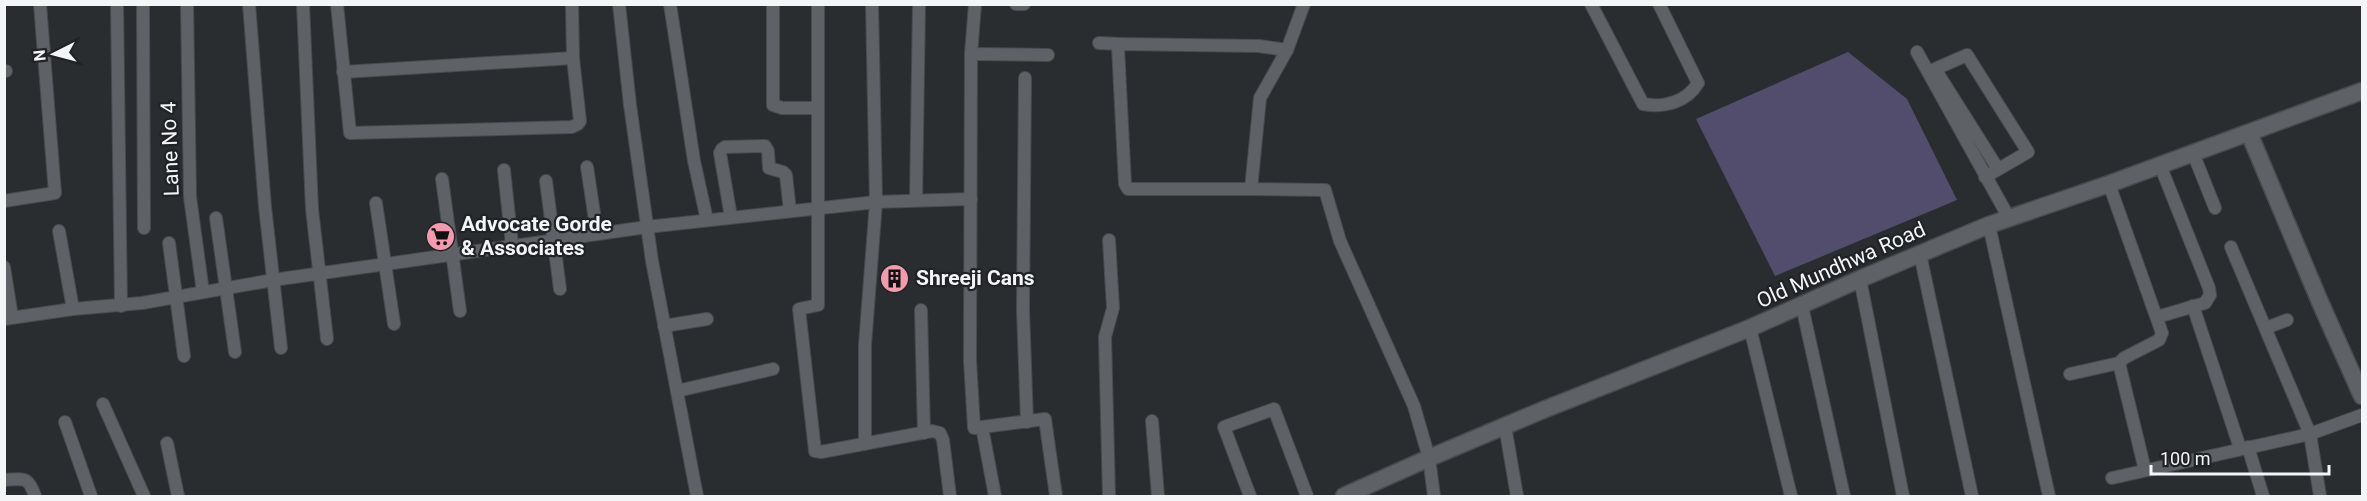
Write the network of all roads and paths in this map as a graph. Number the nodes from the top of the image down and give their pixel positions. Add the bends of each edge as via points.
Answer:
1 (40, 4) edge
2 (117, 4) edge
3 (143, 4) edge
4 (187, 4) edge
5 (249, 4) edge
6 (303, 4) edge
7 (337, 4) edge
8 (572, 4) edge
9 (619, 4) edge
10 (670, 4) edge
11 (773, 4) edge
12 (818, 4) edge
13 (872, 4) edge
14 (919, 4) edge
15 (975, 4) edge
16 (1016, 4) edge
17 (1024, 4) edge
18 (1304, 4) edge
19 (1591, 4) edge
20 (1659, 4) edge
21 (1099, 43) dead end
22 (1120, 44) junction
23 (1287, 50) junction
24 (1917, 52) dead end
25 (971, 54) junction
26 (1048, 55) dead end
27 (573, 58) junction
28 (343, 72) junction
29 (1025, 78) dead end
30 (2362, 92) edge
31 (818, 108) junction
32 (2249, 133) junction
33 (2193, 153) junction
34 (2160, 165) junction
35 (586, 167) dead end
36 (1998, 169) junction
37 (504, 170) dead end
38 (1985, 177) junction
39 (442, 179) dead end
40 (546, 181) dead end
41 (2109, 184) junction
42 (1251, 189) junction
43 (971, 199) junction
44 (916, 200) junction
45 (4, 201) edge
46 (876, 202) junction
47 (376, 203) dead end
48 (2215, 208) dead end
49 (817, 209) junction
50 (790, 211) junction
51 (731, 217) junction
52 (216, 218) dead end
53 (2009, 218) junction
54 (707, 220) junction
55 (1989, 225) junction
56 (647, 227) junction
57 (144, 228) dead end
58 (59, 231) dead end
59 (597, 233) junction
60 (554, 239) junction
61 (1109, 240) dead end
62 (169, 243) dead end
63 (512, 245) junction
64 (2230, 247) dead end
65 (453, 254) junction
66 (1920, 254) junction
67 (385, 264) junction
68 (4, 267) edge
69 (320, 273) junction
70 (1860, 279) junction
71 (273, 280) junction
72 (226, 288) junction
73 (560, 289) dead end
74 (203, 292) junction
75 (177, 297) junction
76 (121, 306) junction
77 (1802, 306) junction
78 (2193, 306) junction
79 (73, 309) junction
80 (921, 310) dead end
81 (460, 311) dead end
82 (2157, 317) junction
83 (8, 318) edge
84 (707, 319) dead end
85 (2287, 320) dead end
86 (394, 324) dead end
87 (664, 326) junction
88 (1750, 328) junction
89 (2266, 328) junction
90 (327, 339) dead end
91 (281, 348) dead end
92 (235, 352) dead end
93 (184, 356) dead end
94 (2120, 363) junction
95 (773, 369) dead end
96 (2070, 374) dead end
97 (677, 391) junction
98 (2362, 396) edge
99 (103, 404) dead end
100 (2362, 415) edge
101 (1152, 421) dead end
102 (65, 422) dead end
103 (1026, 422) junction
104 (1506, 426) junction
105 (982, 427) junction
106 (924, 433) junction
107 (2310, 434) junction
108 (166, 443) dead end
109 (866, 443) junction
110 (2244, 448) junction
111 (1429, 458) junction
112 (2145, 470) junction
113 (2112, 478) dead end
114 (4, 480) edge
115 (35, 496) edge
116 (91, 496) edge
117 (144, 496) edge
118 (178, 496) edge
119 (697, 496) edge
120 (950, 496) edge
121 (995, 496) edge
122 (1056, 496) edge
123 (1108, 496) edge
124 (1158, 496) edge
125 (1250, 496) edge
126 (1307, 496) edge
127 (1344, 496) edge
128 (1434, 496) edge
129 (1518, 496) edge
130 (1791, 496) edge
131 (1844, 496) edge
132 (1903, 496) edge
133 (1972, 496) edge
134 (2049, 496) edge
135 (2263, 496) edge
136 (2320, 496) edge

1 - 45 street via 55,193
2 - 76 street
3 - 57 street
4 - 74 street, Lane No 4 via 190,196
5 - 71 street
6 - 69 street via 312,209
7 - 28 street
8 - 27 street
9 - 56 street
10 - 54 street
11 - 31 street via 773,105
12 - 31 street
13 - 46 street
14 - 44 street
15 - 25 street
16 - 17 street
18 - 23 street
19 - 20 street via 1643,104 1658,107 1692,93 1698,83
21 - 22 street
22 - 23 street
22 - 42 street via 1128,189
23 - 42 street via 1260,99
24 - 38 street
25 - 26 street
25 - 43 street
27 - 28 street
27 - 28 street via 580,120 572,127 350,134
29 - 103 street
30 - 32 street, Old Mundhwa Road
31 - 49 street
32 - 33 street, Old Mundhwa Road
32 - 98 street
33 - 34 street, Old Mundhwa Road
33 - 48 street
34 - 41 street, Old Mundhwa Road
34 - 78 street via 2209,288 2209,300
35 - 59 street
36 - 36 street via 2028,152 1967,55 1935,69
36 - 38 street
37 - 63 street
38 - 53 street
39 - 65 street
40 - 60 street
41 - 53 street, Old Mundhwa Road
41 - 82 street
42 - 111 street via 1325,190 1340,241 1414,406
43 - 44 street
43 - 105 street via 970,360 974,428
44 - 46 street
46 - 49 street
46 - 109 street via 865,345
47 - 67 street
49 - 50 street
49 - 109 street via 818,305 799,309 813,444 815,451 821,452
50 - 51 street
50 - 51 street via 786,175 769,168 765,146 725,147 720,153
51 - 54 street
52 - 72 street
53 - 55 street, Old Mundhwa Road
54 - 56 street
55 - 66 street, Old Mundhwa Road
55 - 134 street
56 - 59 street
56 - 87 street
58 - 79 street
59 - 60 street
60 - 63 street
60 - 73 street
61 - 123 street via 1113,308 1105,337
62 - 75 street
63 - 65 street
64 - 89 street
65 - 67 street
65 - 81 street
66 - 70 street, Old Mundhwa Road
66 - 133 street
67 - 69 street
67 - 86 street
68 - 83 street
69 - 71 street
69 - 90 street
70 - 77 street, Old Mundhwa Road
70 - 132 street
71 - 72 street
71 - 91 street
72 - 74 street
72 - 92 street
74 - 75 street
75 - 76 street
75 - 93 street
76 - 79 street
77 - 88 street, Old Mundhwa Road
77 - 131 street
78 - 82 street
78 - 110 street
79 - 83 street
80 - 106 street
82 - 94 street via 2162,333 2159,340
84 - 87 street
85 - 89 street
87 - 97 street
88 - 104 street, Old Mundhwa Road
88 - 130 street
89 - 107 street
94 - 96 street
94 - 112 street
95 - 97 street
97 - 119 street
99 - 117 street
100 - 107 street
101 - 124 street
102 - 116 street
103 - 105 street
103 - 122 street via 1045,419
104 - 111 street, Old Mundhwa Road
104 - 129 street
105 - 121 street
106 - 109 street
106 - 120 street via 940,433 943,440
107 - 110 street
107 - 136 street
108 - 118 street
110 - 112 street
110 - 135 street
111 - 127 street, Old Mundhwa Road
111 - 128 street
112 - 113 street
114 - 115 street via 25,479
125 - 126 street via 1224,427 1274,409

